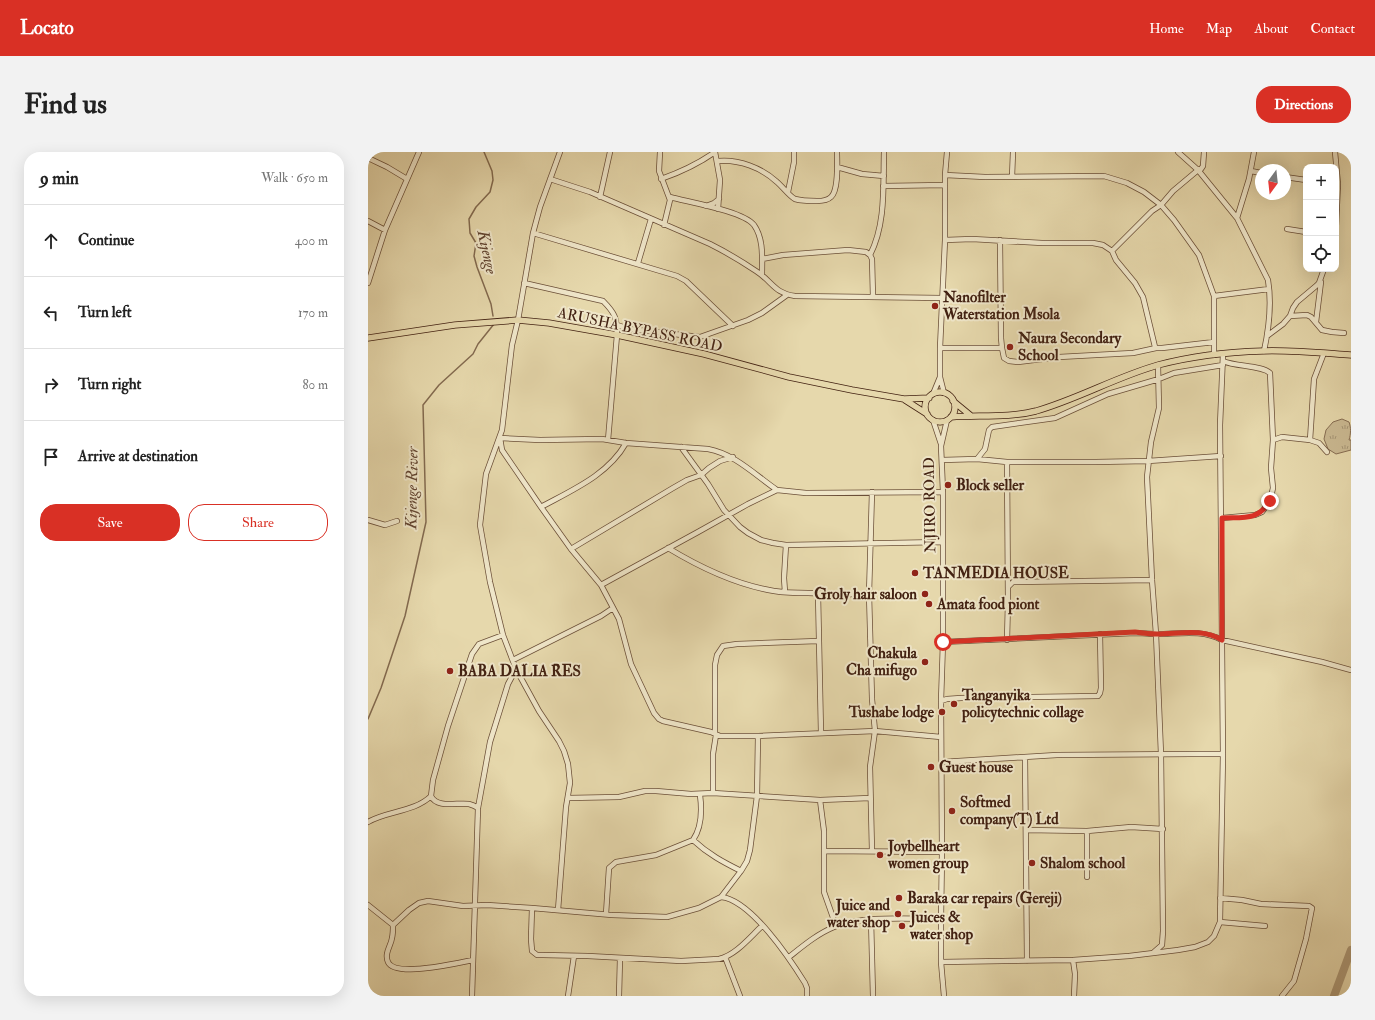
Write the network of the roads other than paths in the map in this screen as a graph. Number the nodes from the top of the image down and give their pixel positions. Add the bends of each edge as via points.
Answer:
1 (419, 152) edge
2 (560, 152) edge
3 (610, 152) edge
4 (660, 152) edge
5 (794, 152) edge
6 (837, 152) edge
7 (884, 152) edge
8 (947, 152) edge
9 (1013, 152) edge
10 (1178, 152) edge
11 (1204, 152) edge
12 (1254, 152) edge
13 (1336, 152) edge
14 (368, 158) edge
15 (718, 161) junction
16 (1336, 164) edge
17 (837, 167) junction
18 (1198, 170) junction
19 (1251, 171) junction
20 (1255, 172) edge
21 (945, 175) junction
22 (884, 176) junction
23 (1012, 176) junction
24 (1291, 178) edge
25 (407, 179) junction
26 (550, 179) junction
27 (661, 179) junction
28 (1303, 180) edge
29 (945, 185) junction
30 (883, 186) junction
31 (788, 192) junction
32 (600, 197) junction
33 (670, 197) junction
34 (719, 199) junction
35 (1161, 205) junction
36 (706, 206) junction
37 (718, 209) junction
38 (1237, 218) junction
39 (651, 219) junction
40 (368, 221) edge
41 (664, 225) junction
42 (1287, 229) dead end
43 (386, 230) junction
44 (1303, 232) edge
45 (533, 233) junction
46 (945, 240) junction
47 (1000, 240) junction
48 (1112, 251) junction
49 (870, 255) junction
50 (762, 259) junction
51 (638, 264) junction
52 (1323, 272) edge
53 (762, 275) junction
54 (1321, 278) junction
55 (524, 282) junction
56 (368, 283) edge
57 (1269, 289) junction
58 (787, 295) junction
59 (1214, 296) junction
60 (873, 297) junction
61 (942, 298) junction
62 (1290, 316) junction
63 (518, 320) junction
64 (1316, 322) junction
65 (617, 325) junction
66 (733, 326) junction
67 (1344, 333) dead end
68 (618, 335) junction
69 (1267, 336) junction
70 (368, 338) edge
71 (1214, 342) junction
72 (940, 348) junction
73 (1002, 348) junction
74 (1156, 348) junction
75 (1264, 351) junction
76 (1324, 353) junction
77 (1224, 354) junction
78 (1349, 354) edge
79 (1214, 355) junction
80 (1223, 363) junction
81 (1158, 365) junction
82 (940, 377) junction
83 (1159, 379) junction
84 (944, 393) junction
85 (931, 396) junction
86 (904, 399) junction
87 (953, 401) junction
88 (927, 414) junction
89 (970, 415) junction
90 (949, 418) junction
91 (933, 420) junction
92 (500, 438) junction
93 (608, 440) junction
94 (1273, 440) junction
95 (1310, 440) junction
96 (626, 443) junction
97 (941, 446) junction
98 (681, 447) junction
99 (1326, 452) dead end
100 (1221, 456) junction
101 (733, 457) junction
102 (977, 459) junction
103 (942, 460) junction
104 (1148, 461) junction
105 (1007, 462) junction
106 (701, 475) junction
107 (777, 490) junction
108 (872, 492) junction
109 (943, 492) junction
110 (541, 507) junction
111 (728, 515) junction
112 (1222, 518) junction
113 (368, 520) edge
114 (397, 521) dead end
115 (943, 542) junction
116 (870, 543) junction
117 (786, 545) junction
118 (668, 548) junction
119 (571, 549) junction
120 (1152, 580) junction
121 (601, 584) junction
122 (1008, 587) junction
123 (785, 592) junction
124 (818, 594) junction
125 (869, 594) junction
126 (614, 608) junction
127 (1100, 634) junction
128 (1156, 634) junction
129 (503, 635) junction
130 (1007, 640) junction
131 (1222, 640) junction
132 (818, 641) junction
133 (943, 642) junction
134 (513, 660) junction
135 (516, 669) junction
136 (1351, 670) edge
137 (941, 701) junction
138 (875, 731) junction
139 (820, 733) junction
140 (716, 734) junction
141 (758, 736) junction
142 (941, 737) junction
143 (1161, 754) junction
144 (1223, 754) junction
145 (1025, 757) junction
146 (942, 762) junction
147 (714, 793) junction
148 (700, 795) junction
149 (430, 796) junction
150 (757, 796) junction
151 (568, 798) junction
152 (870, 798) junction
153 (820, 800) junction
154 (478, 808) junction
155 (368, 822) edge
156 (1163, 829) junction
157 (1026, 830) junction
158 (1087, 831) junction
159 (693, 840) junction
160 (824, 851) junction
161 (872, 851) junction
162 (942, 852) junction
163 (741, 871) junction
164 (1087, 877) dead end
165 (721, 897) junction
166 (1220, 898) junction
167 (368, 905) edge
168 (475, 905) junction
169 (532, 908) junction
170 (558, 910) junction
171 (606, 914) junction
172 (871, 919) junction
173 (941, 919) junction
174 (1220, 922) junction
175 (393, 925) junction
176 (762, 926) junction
177 (836, 926) junction
178 (1265, 926) dead end
179 (1152, 953) junction
180 (574, 956) junction
181 (726, 957) junction
182 (788, 957) junction
183 (620, 958) junction
184 (473, 960) junction
185 (1073, 960) junction
186 (1027, 961) junction
187 (941, 962) junction
188 (472, 996) edge
189 (568, 996) edge
190 (619, 996) edge
191 (740, 996) edge
192 (807, 996) edge
193 (873, 996) edge
194 (944, 996) edge
195 (1074, 996) edge
196 (1282, 996) edge

1 - 25 street
2 - 26 street
3 - 32 street
4 - 27 street
5 - 31 street
6 - 17 street
7 - 22 street
8 - 21 street
9 - 23 street
10 - 18 street
11 - 18 street via 1203,166
12 - 19 street
13 - 16 street
14 - 25 street
15 - 27 street via 715,152 700,163
15 - 31 street via 731,161 760,170
15 - 34 street
17 - 22 street via 862,174
17 - 31 street via 835,191 831,197 806,201 794,198
18 - 35 street
18 - 38 street
19 - 20 street
19 - 38 street
21 - 23 street
21 - 29 street
22 - 30 street
23 - 35 street via 1110,177 1138,188
24 - 28 street
25 - 43 street
26 - 32 street
26 - 45 street
27 - 33 street
29 - 30 street
29 - 46 street
30 - 49 street via 880,229
32 - 39 street
33 - 36 street
33 - 41 street
34 - 36 street
34 - 37 street
35 - 48 street
35 - 59 street via 1199,255
36 - 37 street
37 - 50 street via 745,218 753,224 762,243
38 - 57 street via 1265,274
39 - 41 street
39 - 51 street
40 - 43 street
41 - 53 street via 725,251
42 - 44 street
43 - 56 street
45 - 51 street
45 - 55 street
46 - 47 street
46 - 61 street
47 - 48 street via 1093,243 1103,245
47 - 73 street
48 - 74 street via 1143,297
49 - 50 street via 862,251 848,250
49 - 60 street
50 - 53 street
51 - 66 street via 668,272 686,281
52 - 54 street
53 - 58 street via 781,293
54 - 62 street via 1316,286 1297,302
54 - 64 street
55 - 63 street
55 - 65 street via 603,301 612,311
57 - 59 street
57 - 69 street
58 - 60 street
58 - 66 street via 762,313
59 - 71 street
60 - 61 street
61 - 72 street
62 - 64 street via 1307,315
62 - 69 street
63 - 68 main road, ARUSHA BYPASS ROAD
63 - 70 main road, ARUSHA BYPASS ROAD via 455,325
63 - 92 street via 512,345
64 - 67 street via 1322,330
65 - 66 street via 629,329 700,337
65 - 68 street
68 - 86 main road, ARUSHA BYPASS ROAD via 704,354 789,377
68 - 93 street
69 - 75 street
71 - 74 street
71 - 79 street
72 - 73 street
72 - 82 street
73 - 74 street via 1004,358 1018,362 1133,353
75 - 76 main road
75 - 77 main road
76 - 78 main road
76 - 95 street via 1314,379
77 - 79 main road
77 - 80 street
79 - 81 main road
80 - 83 street via 1174,373
80 - 94 street via 1270,372
80 - 100 street
81 - 83 street
81 - 89 main road via 1035,411 1015,415
82 - 84 street
82 - 85 street
83 - 102 street via 1108,394 1055,418 992,427 985,449
83 - 104 street via 1160,408
84 - 85 main road, ARUSHA BYPASS ROAD
84 - 87 main road
85 - 86 main road, ARUSHA BYPASS ROAD
85 - 88 main road via 925,405
86 - 88 main road, ARUSHA BYPASS ROAD
87 - 89 main road
87 - 90 main road via 954,409
88 - 91 main road, ARUSHA BYPASS ROAD
89 - 90 main road
90 - 91 main road via 937,422
90 - 97 street, NJIRO ROAD
91 - 97 street, NJIRO ROAD
92 - 93 street
92 - 110 street via 502,450
92 - 129 street via 486,474 480,525
93 - 96 street
94 - 95 street via 1282,436
94 - 112 street via 1273,488 1270,501 1262,512 1255,516
95 - 99 street via 1319,443
96 - 98 street
96 - 110 street via 612,463 586,483
97 - 103 street, NJIRO ROAD
98 - 101 street via 717,450
98 - 106 street
100 - 104 street
100 - 112 street
101 - 106 street via 720,461
101 - 107 street
102 - 103 street
102 - 105 street
103 - 109 street, NJIRO ROAD
104 - 105 street
104 - 120 street
105 - 122 street
106 - 111 street
106 - 119 street via 672,488
107 - 108 street via 806,493
107 - 111 street
108 - 109 street
108 - 116 street
109 - 115 street, NJIRO ROAD
110 - 119 street
111 - 117 street via 748,533 761,540
111 - 118 street
112 - 131 street
113 - 114 street via 385,525
115 - 116 street
115 - 133 street, NJIRO ROAD
116 - 117 street
116 - 125 street
117 - 123 street
118 - 121 street
118 - 123 street via 722,576 760,588
119 - 121 street
120 - 122 street via 1013,582
120 - 128 street
121 - 126 street
122 - 130 street
123 - 124 street
124 - 125 street
124 - 132 street
125 - 138 street
126 - 134 street
126 - 140 street via 621,623 631,664 658,719
127 - 128 street
127 - 130 street
127 - 137 street via 1101,688 1098,696 961,698
128 - 131 street via 1202,633
128 - 143 street
129 - 134 street
129 - 149 street via 479,644 472,654 448,726
130 - 133 street
131 - 136 street
131 - 144 street
132 - 139 street
132 - 140 street via 723,646 717,655 715,665
133 - 137 street, NJIRO ROAD
134 - 135 street
135 - 151 street via 564,750 570,773
135 - 154 street via 508,684 490,742
137 - 142 street, NJIRO ROAD
138 - 139 street
138 - 142 street
138 - 152 street via 870,767
139 - 141 street
140 - 141 street
140 - 147 street via 713,754
141 - 150 street
142 - 146 street, NJIRO ROAD
143 - 144 street
143 - 145 street
143 - 156 street
144 - 166 street
145 - 146 street
145 - 157 street
146 - 162 street, NJIRO ROAD
147 - 148 street
147 - 150 street
148 - 151 street via 645,791 619,797
148 - 159 street via 701,819
149 - 154 street via 435,802 470,804
149 - 155 street via 415,805
150 - 153 street
150 - 163 street via 750,850
151 - 170 street
152 - 153 street
152 - 161 street
153 - 160 street
154 - 168 street
156 - 158 street via 1131,827
156 - 179 street via 1164,931 1161,947
157 - 158 street
157 - 186 street
158 - 164 street
159 - 163 street via 705,852
159 - 171 street via 656,855 616,862 609,868
160 - 161 street
160 - 177 street via 824,892
161 - 162 street
162 - 173 street, NJIRO ROAD
163 - 165 street
165 - 171 street via 699,908 667,917
165 - 176 street via 746,908
166 - 174 street
166 - 196 street via 1312,908 1294,981
167 - 175 street
168 - 169 street
168 - 175 street via 422,902
168 - 184 street
169 - 170 street
169 - 180 street via 532,951 548,956
170 - 171 street
172 - 173 street
172 - 177 street
172 - 193 street
173 - 187 street, NJIRO ROAD
174 - 178 street
174 - 179 street via 1214,936 1203,945
175 - 184 street via 387,954 390,965 394,967 415,969
176 - 181 street
176 - 182 street
177 - 182 street via 818,935
179 - 185 street
180 - 183 street
180 - 189 street
181 - 183 street via 681,961
181 - 191 street
182 - 192 street via 807,988
183 - 190 street
184 - 188 street
185 - 186 street
185 - 195 street
186 - 187 street
187 - 194 street, NJIRO ROAD

